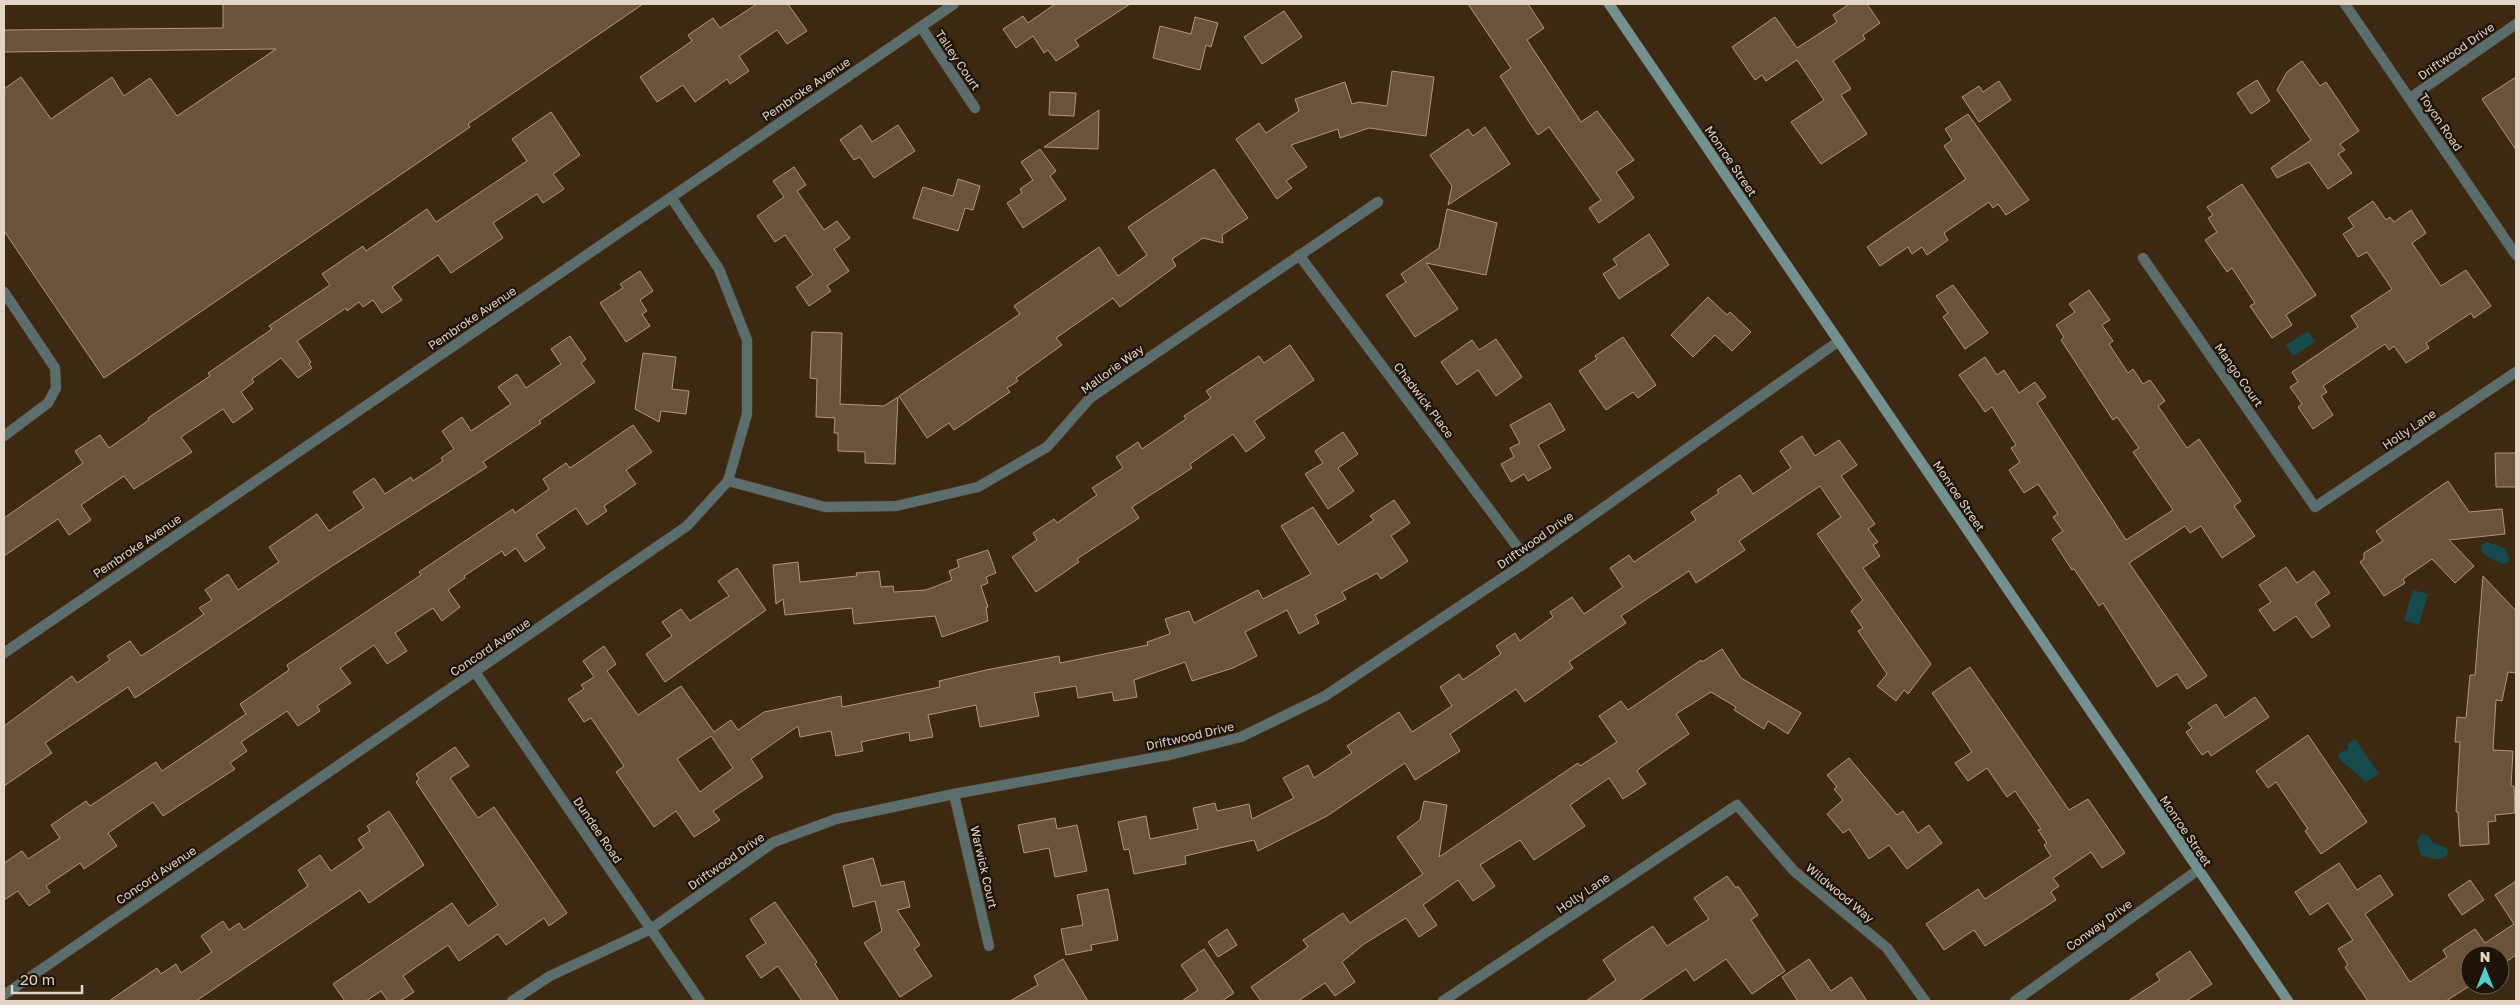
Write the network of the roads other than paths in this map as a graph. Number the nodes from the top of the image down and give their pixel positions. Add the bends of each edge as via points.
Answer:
1 (954, 4) edge
2 (1609, 4) edge
3 (2345, 4) edge
4 (2516, 24) edge
5 (921, 26) junction
6 (2410, 98) junction
7 (975, 108) dead end
8 (671, 197) junction
9 (1378, 202) dead end
10 (1299, 255) junction
11 (2516, 255) edge
12 (2143, 258) dead end
13 (4, 292) edge
14 (1839, 341) junction
15 (2516, 372) edge
16 (4, 436) edge
17 (728, 481) junction
18 (2315, 507) joint
19 (1528, 561) junction
20 (4, 653) edge
21 (475, 672) junction
22 (954, 794) junction
23 (1737, 805) joint
24 (2198, 870) junction
25 (651, 930) junction
26 (989, 946) dead end
27 (4, 995) edge
28 (512, 1001) edge
29 (700, 1001) edge
30 (1444, 1001) edge
31 (1925, 1001) edge
32 (2015, 1001) edge
33 (2288, 1001) edge

1 - 5 street, Pembroke Avenue
2 - 14 street, Monroe Street
3 - 6 street, Toyon Road
4 - 6 street, Driftwood Drive
5 - 7 street, Talley Court
5 - 8 street, Pembroke Avenue
6 - 11 street, Toyon Road
8 - 17 street, Concord Avenue via 719,269 747,340 747,414
8 - 20 street, Pembroke Avenue
9 - 10 street, Mallorie Way
10 - 17 street, Mallorie Way via 1090,398 1047,447 978,487 896,506 825,507
10 - 19 street, Chadwick Place
12 - 18 street, Mango Court
13 - 16 street via 55,368 56,388 48,403
14 - 19 street, Driftwood Drive
14 - 24 street, Monroe Street
15 - 18 street, Holly Lane
17 - 21 street, Concord Avenue via 687,526
19 - 22 street, Driftwood Drive via 1325,696 1242,737 1169,755
21 - 25 street, Dundee Road
21 - 27 street, Concord Avenue
22 - 25 street, Driftwood Drive via 836,819 774,842
22 - 26 street, Warwick Court
23 - 30 street, Holly Lane
23 - 31 street, Wildwood Way via 1794,871 1887,948
24 - 32 street, Conway Drive
24 - 33 street, Monroe Street
25 - 28 street, Driftwood Drive via 550,976
25 - 29 street, Dundee Road

